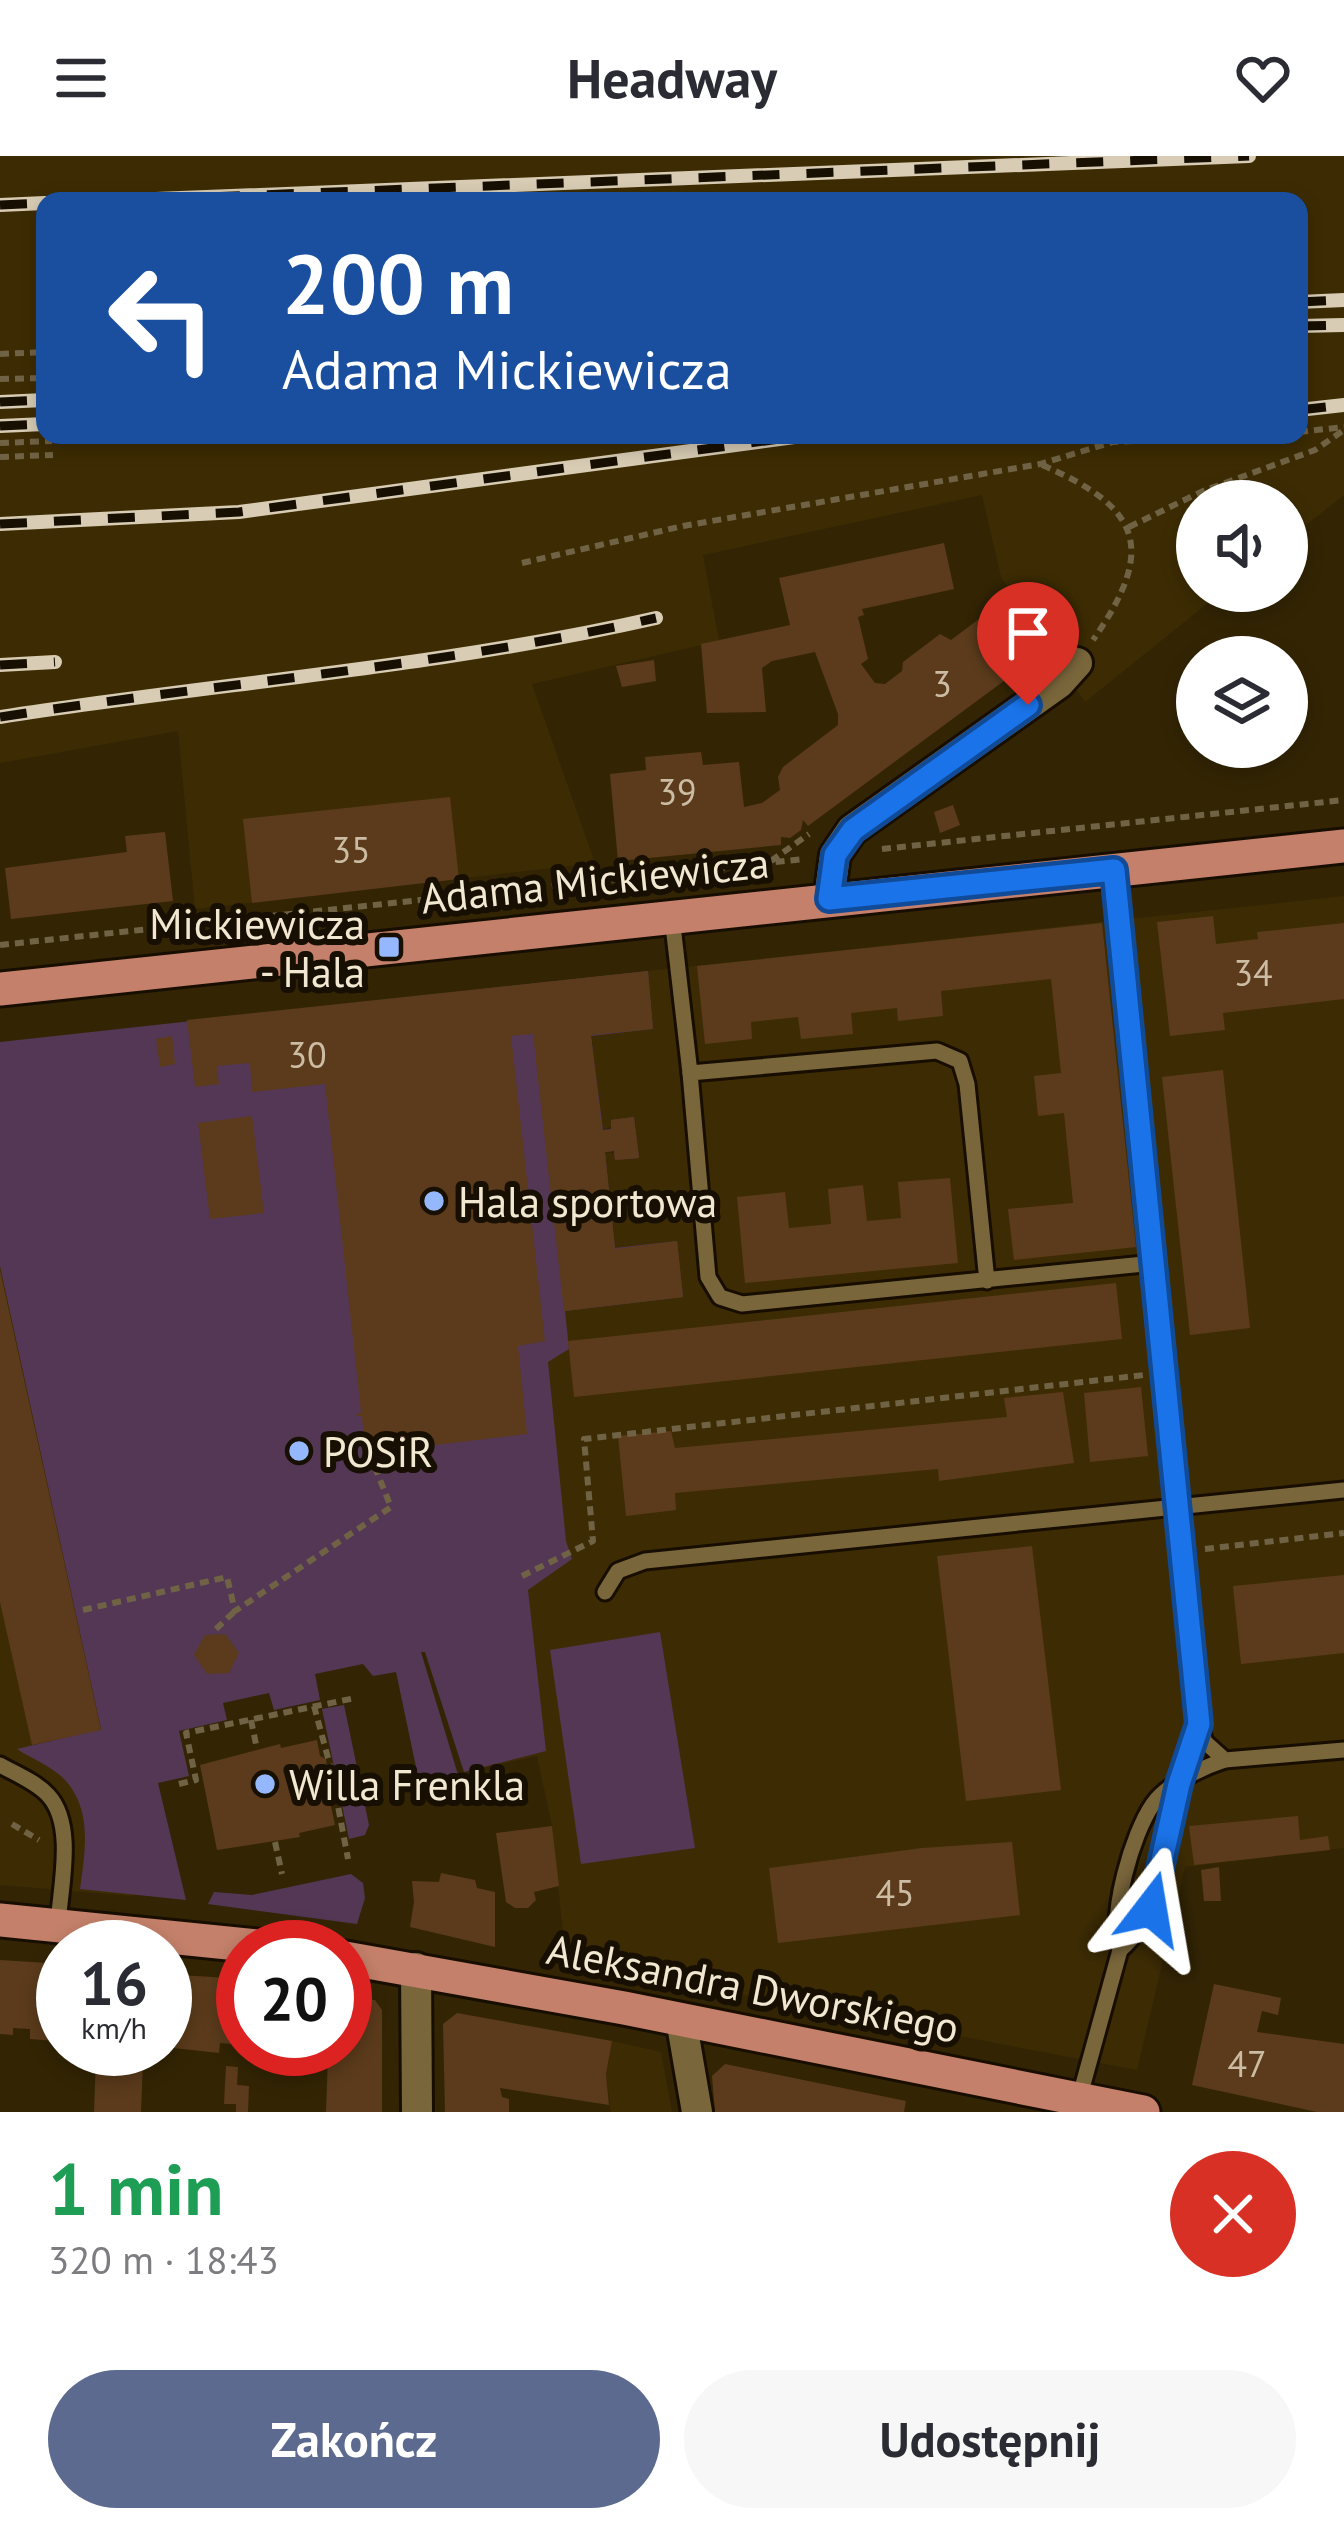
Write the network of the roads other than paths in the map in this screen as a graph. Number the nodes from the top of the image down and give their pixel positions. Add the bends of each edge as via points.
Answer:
1 (1077, 663) road end
2 (1344, 846) edge
3 (1114, 870) junction
4 (829, 899) junction
5 (672, 917) junction
6 (0, 989) edge
7 (689, 1073) junction
8 (1154, 1263) junction
9 (987, 1281) junction
10 (1344, 1490) edge
11 (1179, 1508) junction
12 (604, 1592) dead end
13 (1199, 1724) junction
14 (1344, 1750) edge
15 (1225, 1760) junction
16 (0, 1765) edge
17 (1179, 1784) junction
18 (0, 1919) edge
19 (58, 1920) edge
20 (36, 1923) edge
21 (1120, 1950) junction
22 (372, 1962) edge
23 (416, 1968) junction
24 (681, 2019) junction
25 (1079, 2099) junction
26 (417, 2112) edge
27 (697, 2112) edge
28 (1143, 2112) edge

1 - 4 street via 853,830 835,855
2 - 3 main road, Adama Mickiewicza
3 - 4 main road, Adama Mickiewicza
3 - 8 lane
4 - 5 main road, Adama Mickiewicza
5 - 6 main road, Adama Mickiewicza
5 - 7 lane
7 - 9 lane via 937,1051 960,1061
7 - 9 lane via 707,1277 720,1297 742,1304
8 - 9 lane
8 - 11 lane
10 - 11 lane
11 - 12 lane via 645,1561 618,1571
11 - 13 lane
13 - 15 lane via 1204,1742
13 - 17 lane
14 - 15 lane
15 - 17 lane
16 - 19 lane via 39,1787 60,1812
17 - 21 lane via 1151,1909
17 - 21 lane via 1154,1801 1142,1824 1120,1897
18 - 20 main road
21 - 25 lane
22 - 23 main road, Aleksandra Dworskiego
23 - 24 main road, Aleksandra Dworskiego
23 - 26 street
24 - 25 main road, Aleksandra Dworskiego
24 - 27 street
25 - 28 main road, Aleksandra Dworskiego

